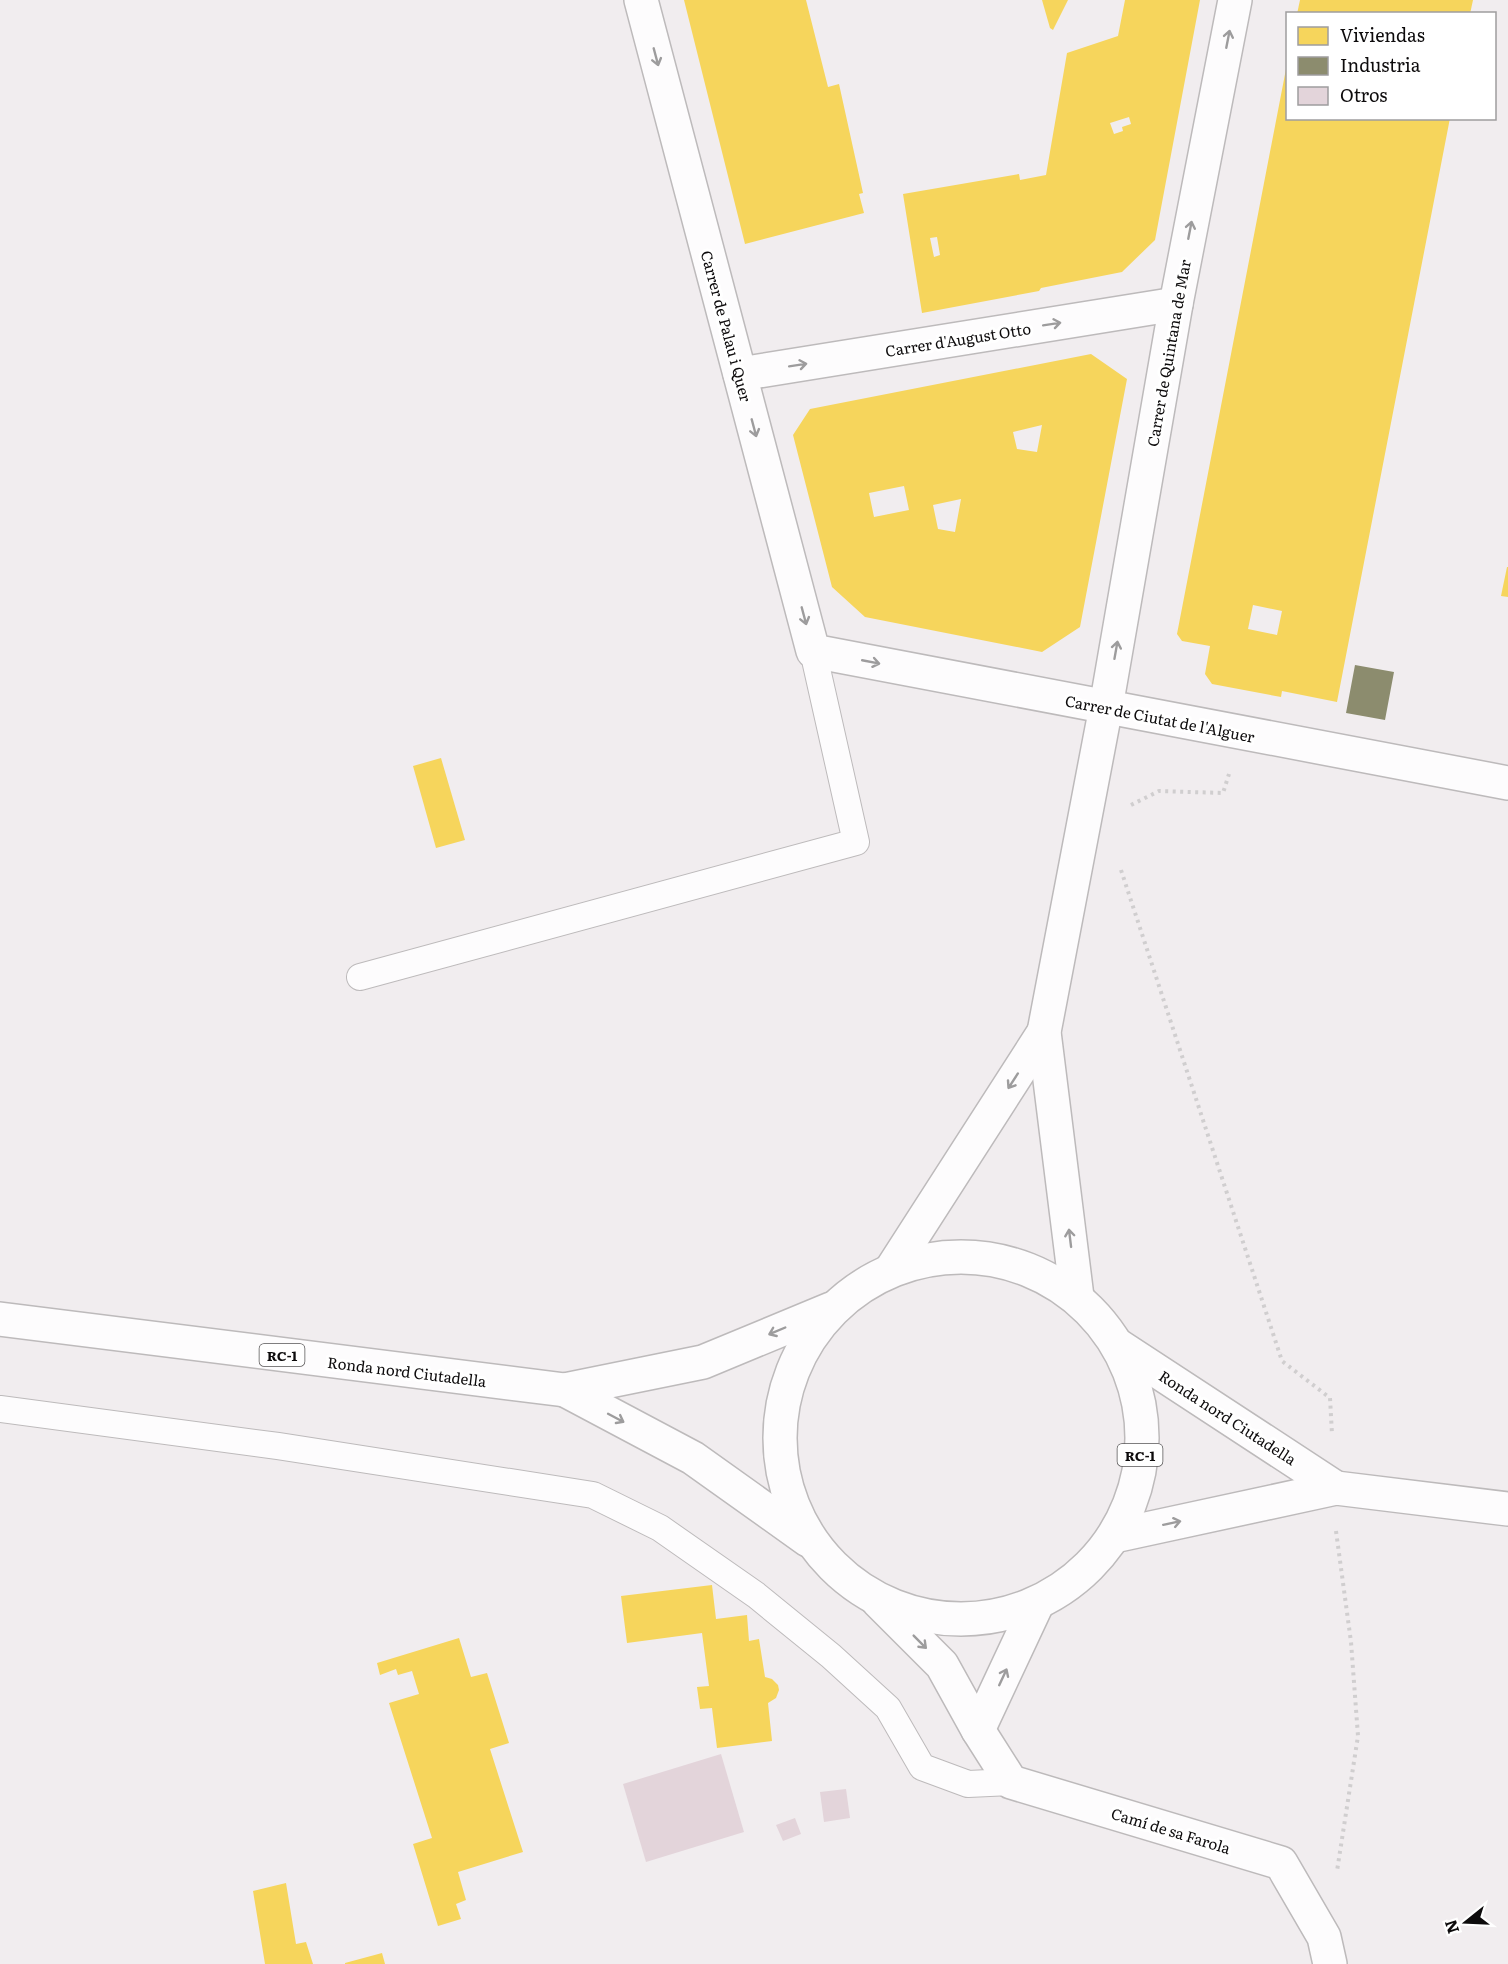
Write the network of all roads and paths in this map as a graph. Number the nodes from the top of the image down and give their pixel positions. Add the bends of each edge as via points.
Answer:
1 (641, 0) edge
2 (1235, 0) edge
3 (1176, 304) junction
4 (740, 375) junction
5 (813, 651) junction
6 (1106, 707) junction
7 (1241, 734) junction
8 (1508, 783) edge
9 (1127, 808) dead end
10 (1120, 868) dead end
11 (360, 977) dead end
12 (1044, 1032) junction
13 (893, 1267) junction
14 (1077, 1296) junction
15 (831, 1309) junction
16 (0, 1319) edge
17 (1119, 1346) junction
18 (565, 1390) junction
19 (0, 1409) edge
20 (1336, 1488) junction
21 (1508, 1509) edge
22 (1114, 1536) junction
23 (816, 1546) junction
24 (878, 1601) junction
25 (1037, 1604) junction
26 (978, 1730) junction
27 (1011, 1782) junction
28 (1337, 1872) dead end
29 (1330, 1964) edge

1 -> 4 street, Carrer de Palau i Quer
3 -> 2 street, Carrer de Quintana de Mar
4 -> 3 street, Carrer d'August Otto
6 -> 3 street, Carrer de Quintana de Mar
4 -> 5 street, Carrer de Palau i Quer
5 -> 6 street, Carrer de Ciutat de l'Alguer
5 - 11 lane via 856,842
6 - 7 street, Carrer de Ciutat de l'Alguer
6 - 12 street, Carrer de Quintana de Mar
7 - 8 street, Carrer de Ciutat de l'Alguer
7 - 9 path via 1223,793 1159,791
10 - 20 path via 1282,1361 1330,1398
12 -> 13 street
14 -> 12 street
13 - 14 street, RC-1 via 947,1255 1007,1261
13 - 15 street, RC-1
14 - 17 street, RC-1
15 -> 18 street, Ronda nord Ciutadella / RC-1 via 703,1362
15 - 23 street, RC-1 via 798,1354 778,1420 788,1496
16 - 18 street, Ronda nord Ciutadella / RC-1
17 - 20 street, Ronda nord Ciutadella / RC-1
17 - 22 street, RC-1 via 1141,1412 1139,1474
18 -> 23 street, Ronda nord Ciutadella / RC-1 via 693,1458
19 - 27 lane via 278,1446 593,1495 660,1528 756,1595 823,1649 888,1708 922,1767 968,1784
20 - 21 street, Ronda nord Ciutadella / RC-1
22 -> 20 street, Ronda nord Ciutadella / RC-1
20 - 28 path via 1336,1533 1351,1642 1358,1736
22 - 25 street, RC-1 via 1080,1576
23 - 24 street, RC-1 via 820,1554
24 - 25 street, RC-1 via 931,1619 978,1620
24 -> 26 street via 942,1665
26 -> 25 street
26 - 27 street
27 - 29 street, Camí de sa Farola via 1281,1863 1324,1937

